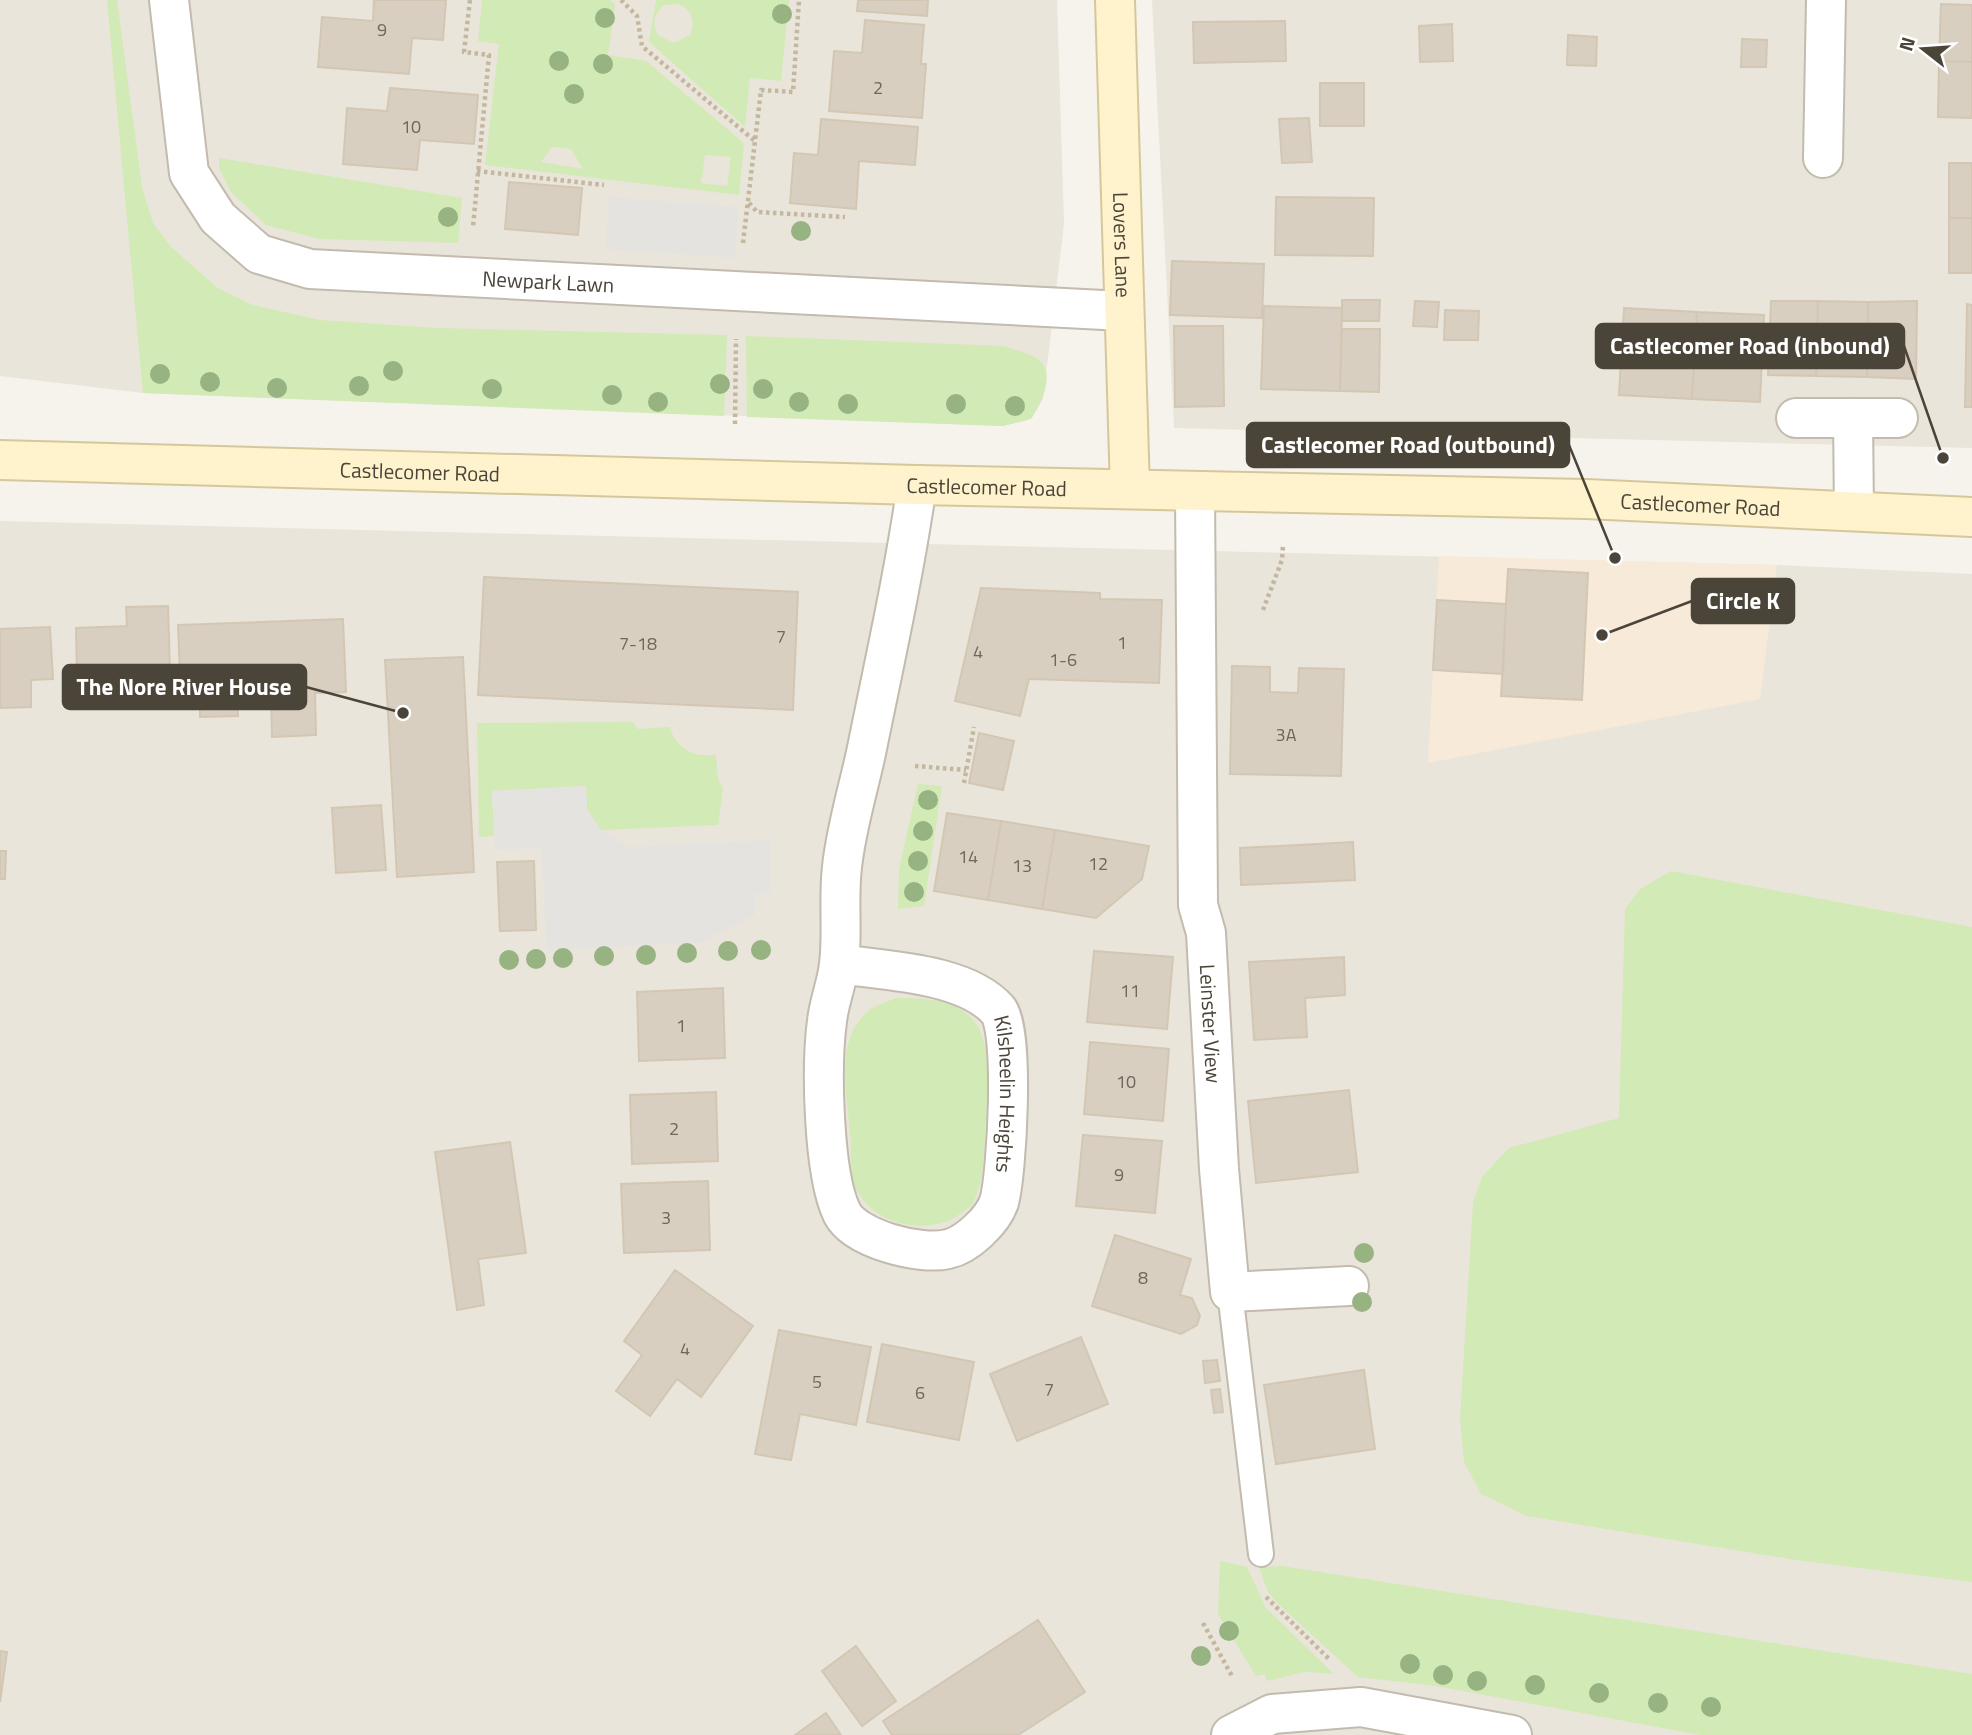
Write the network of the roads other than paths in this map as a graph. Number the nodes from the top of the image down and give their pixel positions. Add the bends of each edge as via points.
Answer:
1 (169, 0) edge
2 (1115, 0) edge
3 (1826, 0) edge
4 (1823, 158) dead end
5 (1123, 311) junction
6 (1796, 418) dead end
7 (1853, 418) junction
8 (1898, 418) dead end
9 (0, 460) edge
10 (917, 485) junction
11 (1130, 489) junction
12 (1195, 491) junction
13 (1854, 512) junction
14 (1972, 517) edge
15 (839, 953) junction
16 (1349, 1286) dead end
17 (1230, 1292) junction
18 (1261, 1554) road end
19 (1231, 1735) edge
20 (1513, 1735) edge

1 - 5 street, Newpark Lawn via 189,173 218,218 259,254 310,269
2 - 5 main road, Lovers Lane
3 - 4 street
5 - 11 main road, Lovers Lane
6 - 7 street
7 - 8 street
7 - 13 street
9 - 10 main road, Castlecomer Road
10 - 11 main road, Castlecomer Road
10 - 15 street, Kilsheelin Heights via 907,558 842,867
11 - 12 main road, Castlecomer Road
12 - 13 main road, Castlecomer Road via 1586,499
12 - 17 street, Leinster View via 1198,905 1206,933
13 - 14 main road, Castlecomer Road
15 - 15 street, Kilsheelin Heights via 822,1063 833,1191 844,1218 873,1238 906,1248 949,1250 978,1232 998,1205 1006,1170 1007,1038 1001,1012 977,992
16 - 17 street
17 - 18 lane, Leinster View
19 - 20 street via 1272,1714 1361,1707

